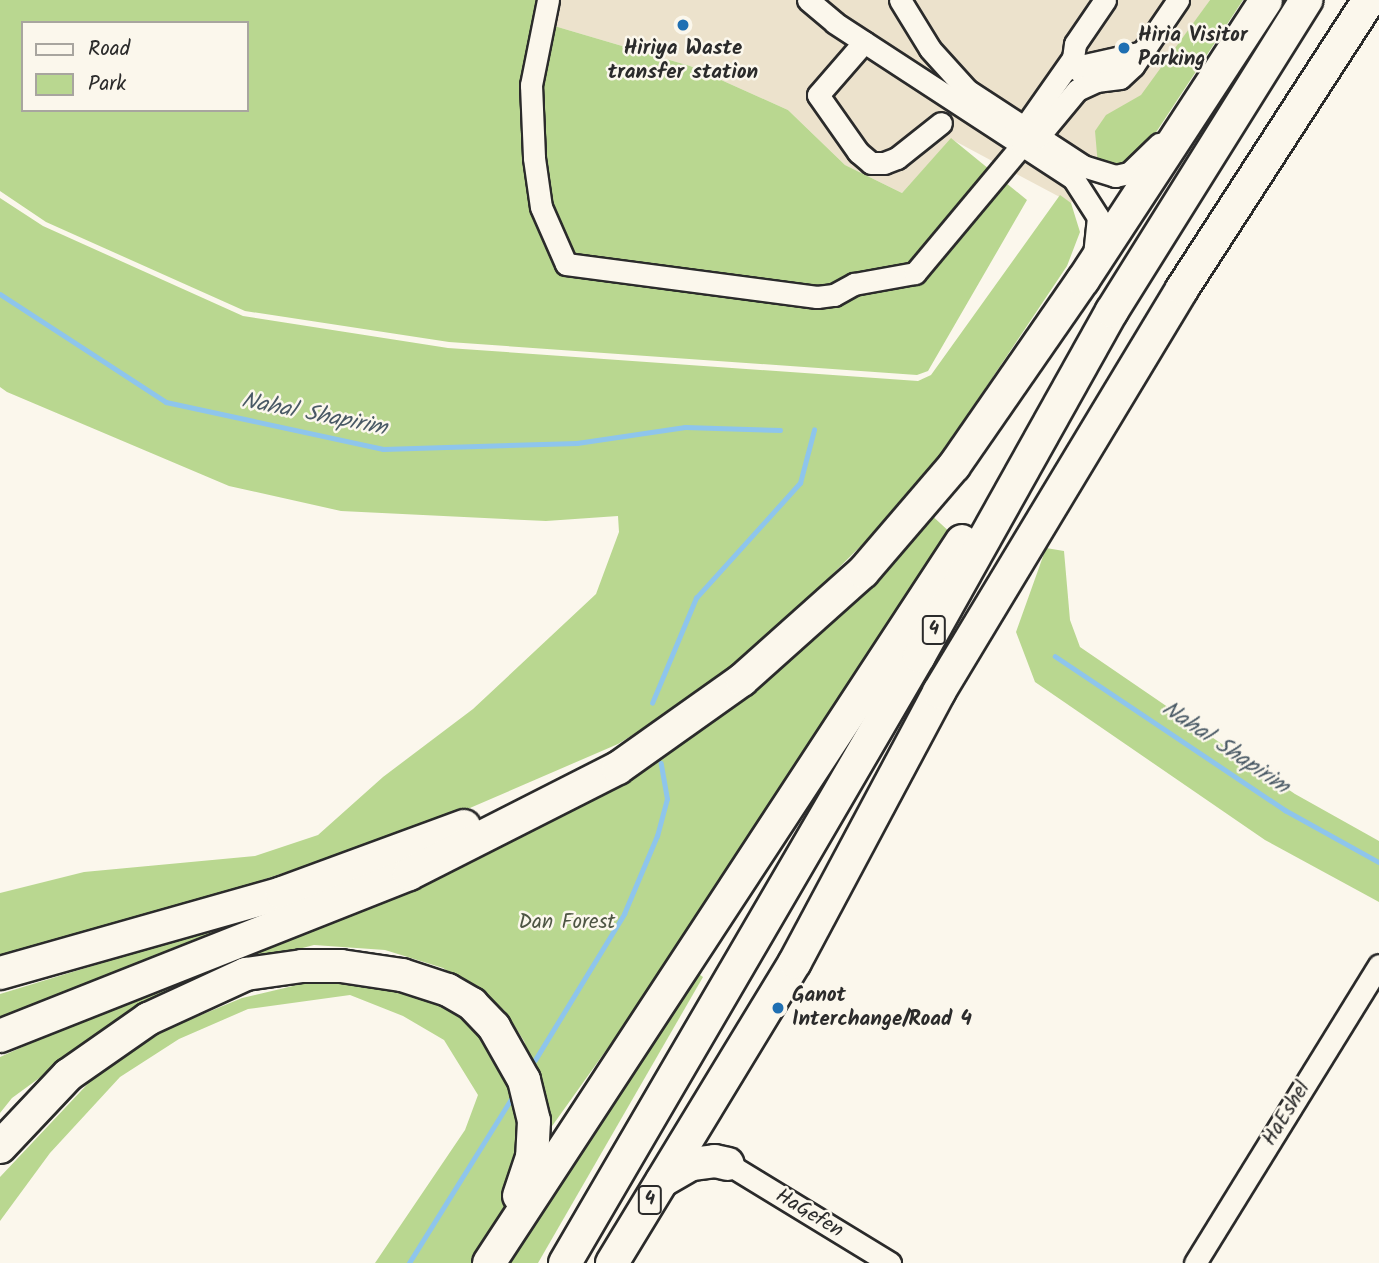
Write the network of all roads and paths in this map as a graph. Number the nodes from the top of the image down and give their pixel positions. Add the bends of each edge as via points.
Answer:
1 (548, 0) edge
2 (808, 0) edge
3 (836, 0) edge
4 (900, 0) edge
5 (1105, 0) edge
6 (1178, 0) edge
7 (1266, 0) edge
8 (1306, 0) edge
9 (1369, 0) edge
10 (862, 40) junction
11 (1143, 52) junction
12 (1071, 65) junction
13 (1096, 81) junction
14 (1201, 99) junction
15 (941, 123) dead end
16 (1028, 137) junction
17 (1083, 280) junction
18 (1112, 311) junction
19 (685, 724) junction
20 (1379, 964) edge
21 (0, 973) edge
22 (0, 1036) edge
23 (708, 1101) junction
24 (0, 1147) edge
25 (728, 1164) junction
26 (662, 1181) junction
27 (491, 1260) edge
28 (565, 1263) edge
29 (612, 1263) edge
30 (890, 1263) edge
31 (1195, 1263) edge

1 - 16 street via 531,85 532,137 541,207 566,264 817,297 834,295 854,284 915,273
2 - 10 street
3 - 10 street via 846,24
4 - 16 street via 930,49 967,90
5 - 12 street via 1075,44
6 - 11 street
7 - 14 highway
8 - 18 highway, 4
9 - 23 highway, 4 via 1182,289 939,692 795,962
10 - 15 street via 818,95 858,152 870,163 884,163
10 - 16 street
11 - 12 street
11 - 13 street via 1119,78
12 - 13 street via 1084,78
12 - 16 street
13 - 16 street via 1077,90
14 - 16 street via 1129,173 1097,173
14 - 17 highway
16 - 17 street via 1073,178 1093,205 1099,232
17 - 19 highway via 954,466 899,533 810,622
18 - 27 highway
18 - 28 highway, 4 via 919,656
19 - 21 highway via 403,851 269,897
19 - 22 highway via 575,793 410,874
20 - 31 street, HaEshel
23 - 25 highway via 710,1139
23 - 26 highway, 4
24 - 27 highway via 68,1075 148,1019 218,984 270,969 302,966 402,975 448,990 472,1004 512,1052 527,1090 534,1121 531,1157
25 - 26 highway via 692,1164
25 - 30 street, HaGefen
26 - 29 highway, 4

